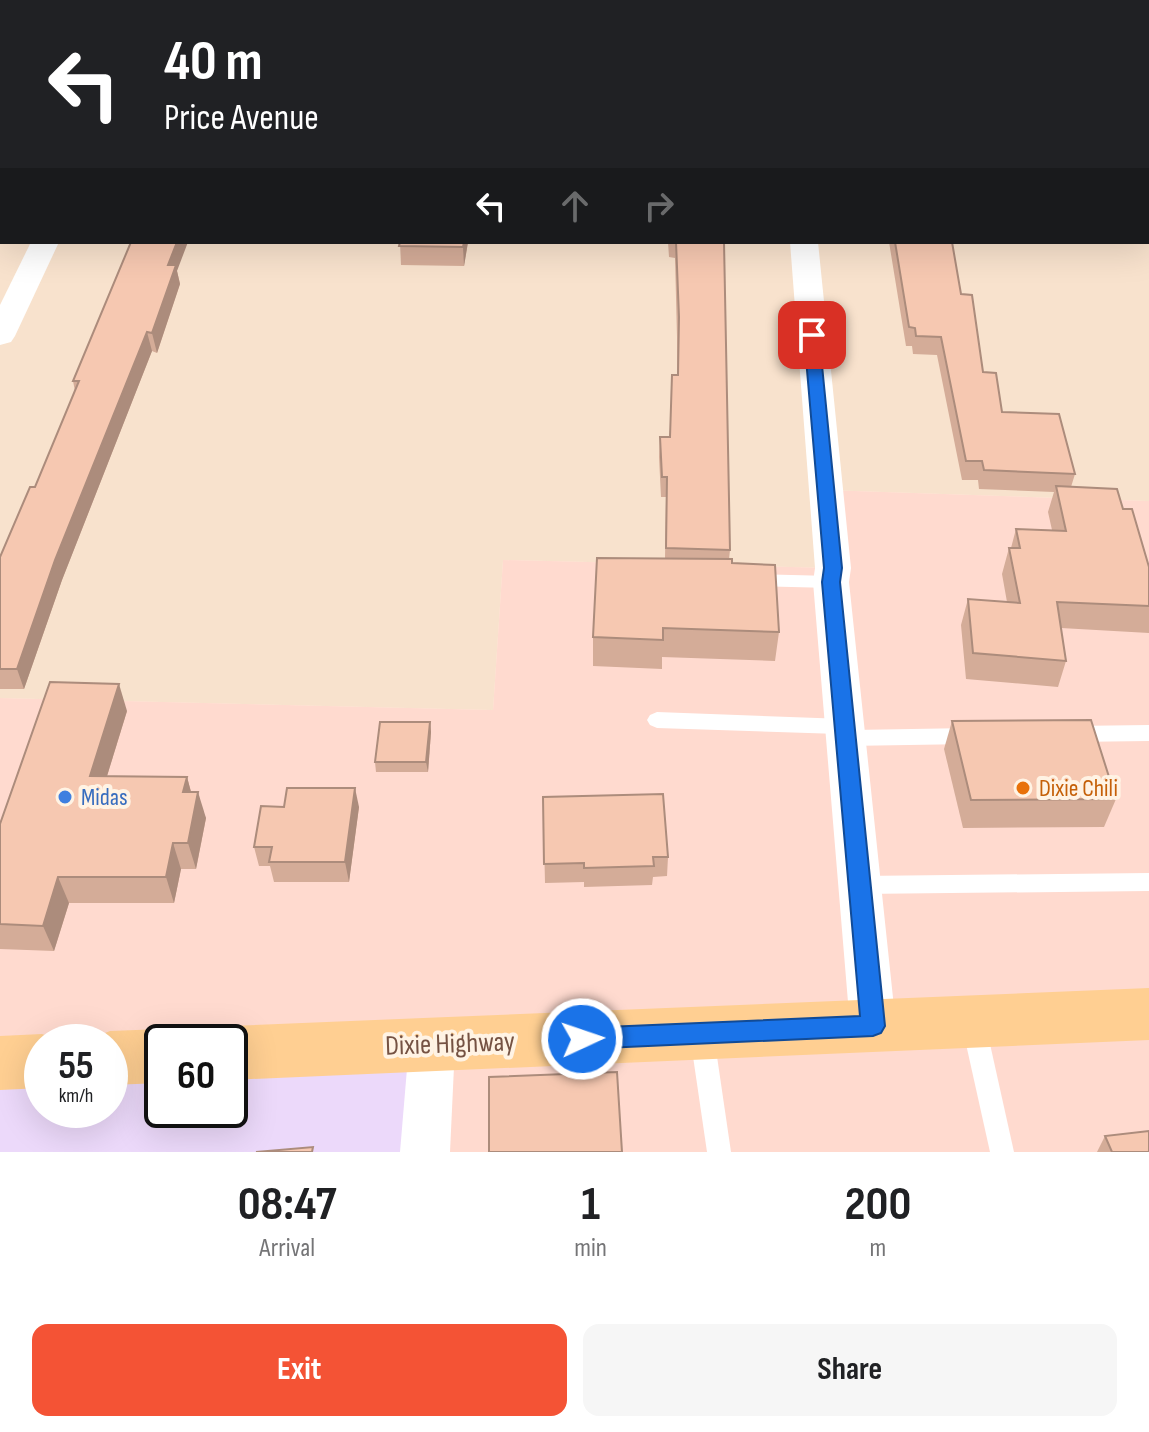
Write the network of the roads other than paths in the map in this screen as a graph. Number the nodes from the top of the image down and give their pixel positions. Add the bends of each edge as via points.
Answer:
1 (44, 244) edge
2 (804, 244) edge
3 (0, 336) edge
4 (741, 579) edge
5 (831, 582) junction
6 (657, 720) dead end
7 (846, 732) junction
8 (1149, 733) edge
9 (1054, 734) edge
10 (990, 735) edge
11 (1149, 882) edge
12 (860, 885) junction
13 (1149, 1014) edge
14 (973, 1021) junction
15 (873, 1026) junction
16 (702, 1033) junction
17 (432, 1045) junction
18 (248, 1052) edge
19 (24, 1062) edge
20 (0, 1063) edge
21 (425, 1152) edge
22 (719, 1152) edge
23 (1002, 1152) edge

1 - 3 street
2 - 5 street
4 - 5 lane
5 - 7 street
6 - 7 lane
7 - 10 lane
7 - 12 street
8 - 9 lane
11 - 12 lane
12 - 15 street
13 - 14 main road, Dixie Highway
14 - 15 main road, Dixie Highway
14 - 23 lane
15 - 16 main road, Dixie Highway
16 - 17 main road, Dixie Highway
16 - 22 lane
17 - 18 main road, Dixie Highway
17 - 21 street
19 - 20 main road

